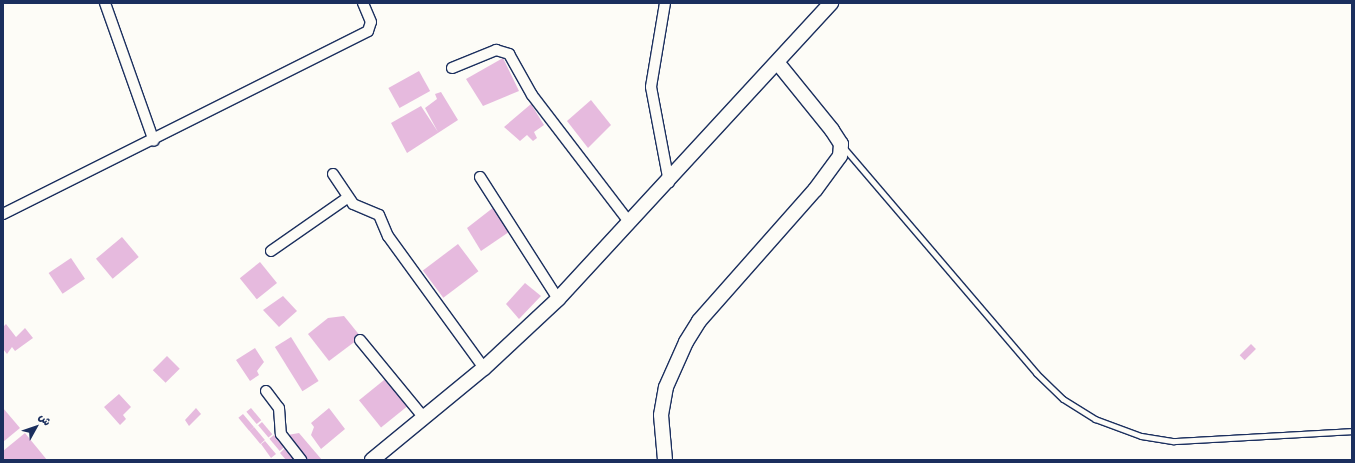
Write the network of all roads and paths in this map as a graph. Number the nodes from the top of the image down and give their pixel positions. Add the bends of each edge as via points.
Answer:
1 (105, 3) edge
2 (363, 3) edge
3 (665, 3) edge
4 (831, 3) edge
5 (777, 62) junction
6 (452, 68) dead end
7 (154, 141) junction
8 (841, 144) junction
9 (333, 174) dead end
10 (480, 177) dead end
11 (669, 182) junction
12 (347, 198) junction
13 (3, 214) edge
14 (629, 222) junction
15 (271, 251) dead end
16 (558, 299) junction
17 (360, 340) dead end
18 (484, 368) junction
19 (266, 391) dead end
20 (424, 418) junction
21 (1352, 431) edge
22 (301, 460) edge
23 (372, 460) edge
24 (665, 460) edge

1 - 7 street
2 - 7 street via 371,22 368,31
3 - 11 street via 651,87
4 - 5 main road
5 - 8 main road
5 - 11 main road
6 - 14 street via 496,50 508,54 532,95
7 - 13 street
8 - 21 lane via 1036,373 1063,399 1095,419 1141,436 1174,441
8 - 24 main road via 840,156 815,190 699,321 686,342 666,387 661,415
9 - 12 street
10 - 16 street
11 - 14 main road
12 - 15 street
12 - 18 street via 356,207 379,215 388,236
14 - 16 main road
16 - 18 main road
17 - 20 street
18 - 20 main road
19 - 22 street via 278,408 281,434
20 - 23 main road

